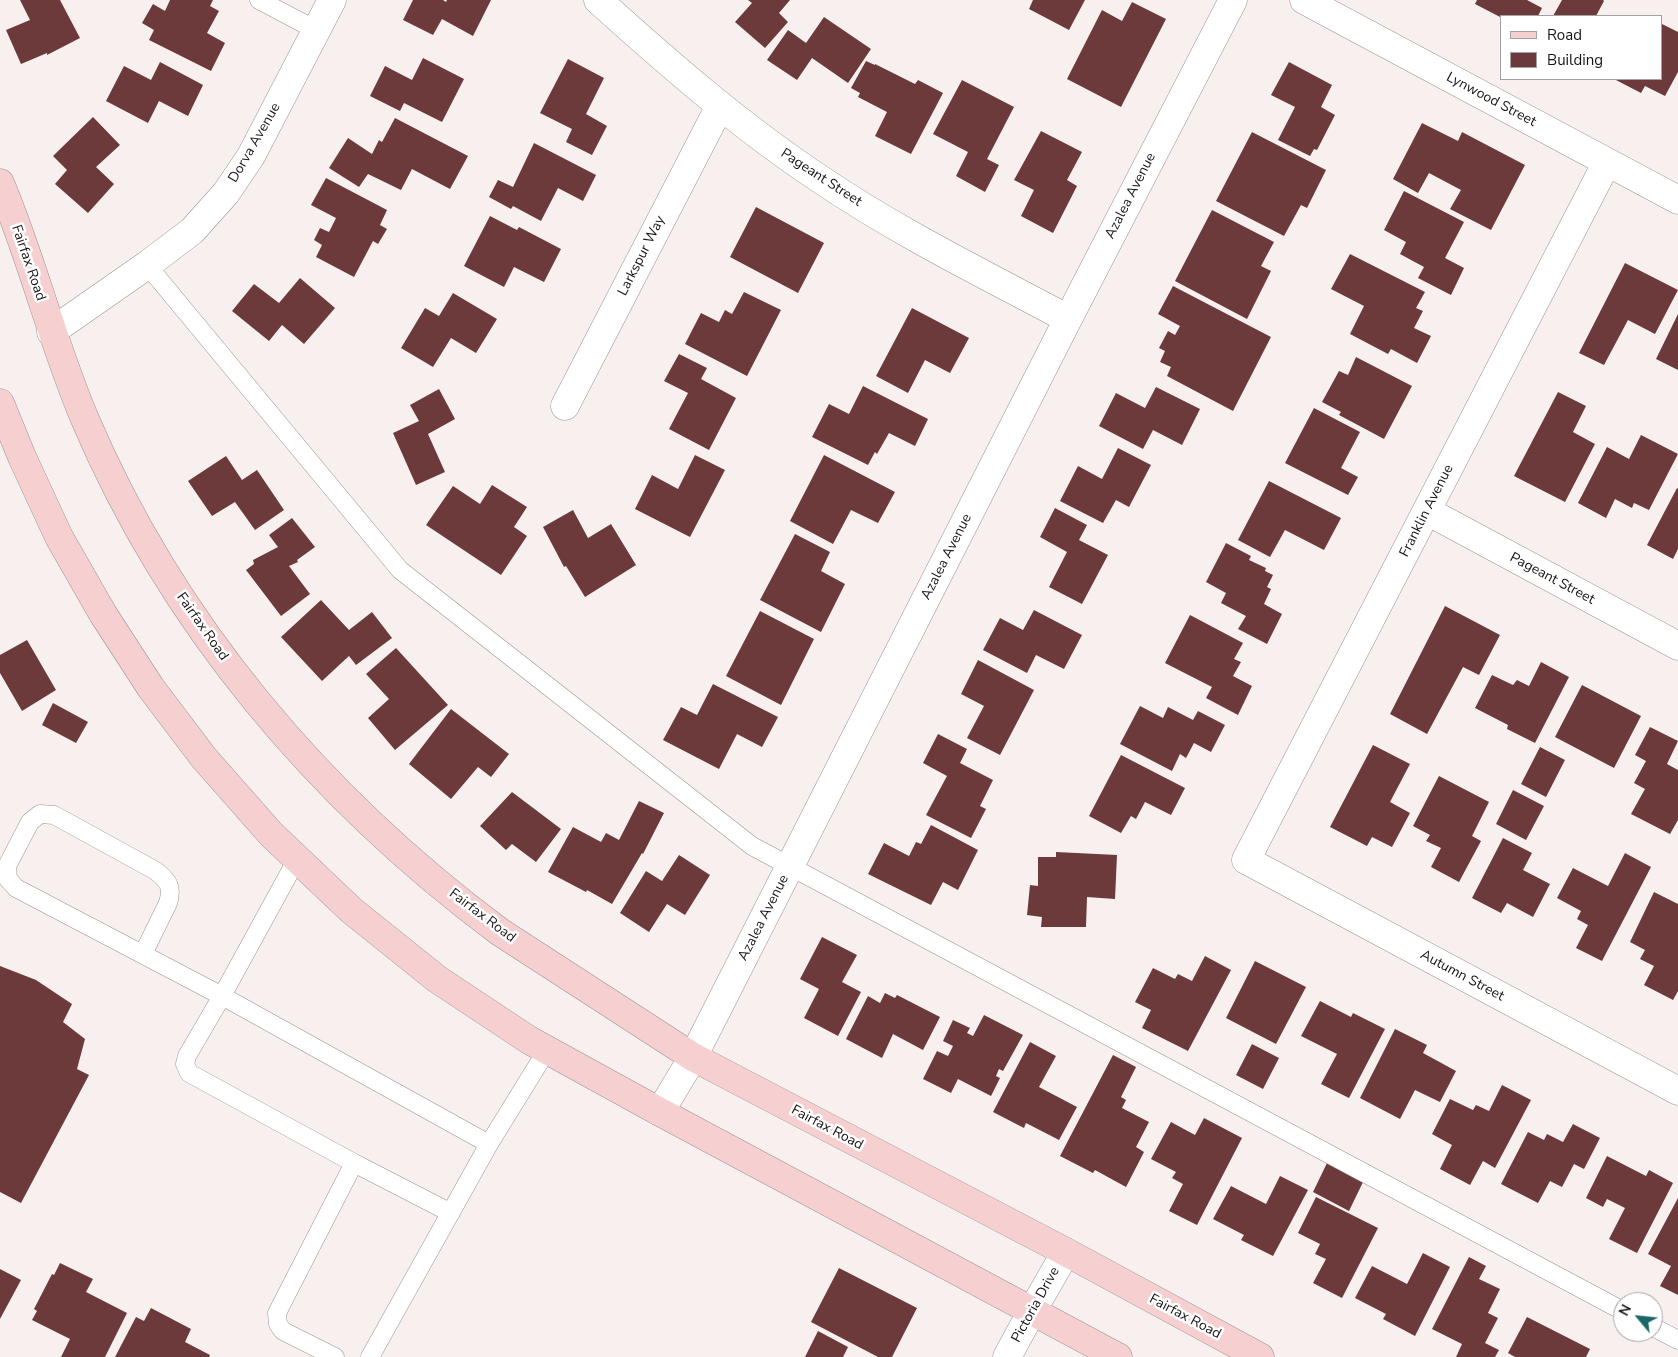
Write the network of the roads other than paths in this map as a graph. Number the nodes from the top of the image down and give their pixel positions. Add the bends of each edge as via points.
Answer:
1 (259, 0) edge
2 (332, 0) edge
3 (598, 0) edge
4 (1233, 0) edge
5 (1304, 0) edge
6 (316, 30) junction
7 (720, 106) junction
8 (1607, 162) junction
9 (0, 183) edge
10 (1678, 200) edge
11 (148, 265) junction
12 (1068, 319) junction
13 (51, 332) junction
14 (0, 403) edge
15 (565, 406) dead end
16 (1427, 511) junction
17 (1678, 646) edge
18 (298, 859) junction
19 (1246, 860) joint
20 (790, 866) junction
21 (144, 954) junction
22 (222, 996) junction
23 (547, 1050) junction
24 (693, 1057) junction
25 (1678, 1091) edge
26 (660, 1112) junction
27 (489, 1144) junction
28 (354, 1163) junction
29 (451, 1213) junction
30 (1066, 1252) junction
31 (1613, 1306) edge
32 (1032, 1311) junction
33 (1663, 1332) edge
34 (1678, 1340) edge
35 (335, 1357) edge
36 (370, 1357) edge
37 (1007, 1357) edge
38 (1118, 1357) edge
39 (1260, 1357) edge

1 - 6 lane
2 - 6 street, Dorva Avenue
3 - 7 street, Pageant Street
4 - 12 street, Azalea Avenue
5 - 8 street, Lynwood Street
6 - 11 street, Dorva Avenue via 251,156 226,193 192,231
7 - 12 street, Pageant Street via 829,185 913,236
7 - 15 street, Larkspur Way
8 - 10 street, Lynwood Street
8 - 16 street, Franklin Avenue
9 - 13 main road, Fairfax Road
11 - 13 street, Dorva Avenue
11 - 20 lane via 400,570 752,846
12 - 20 street, Azalea Avenue
13 - 24 main road, Fairfax Road via 84,418 162,568 207,638 259,705 322,777 398,850 471,910
14 - 18 main road via 60,537 102,614 151,688 204,758 271,834
16 - 17 street, Pageant Street
16 - 19 street, Franklin Avenue
18 - 22 lane
18 - 23 main road via 351,910 437,979
19 - 25 street, Autumn Street
20 - 24 street, Azalea Avenue
20 - 31 lane
21 - 21 lane via 171,894 168,881 156,871 54,815 40,814 30,822 7,866 8,879 16,888
21 - 22 lane
22 - 27 lane
22 - 28 lane via 187,1056 185,1064 189,1073
23 - 26 main road
23 - 27 lane
24 - 26 street, Azalea Avenue
24 - 30 main road, Fairfax Road
26 - 32 main road
27 - 29 lane
28 - 29 lane
28 - 35 lane via 277,1312 278,1324 283,1331
29 - 36 lane
30 - 32 street, Pictoria Drive
30 - 39 main road, Fairfax Road
32 - 37 street, Pictoria Drive
32 - 38 main road
33 - 34 lane

